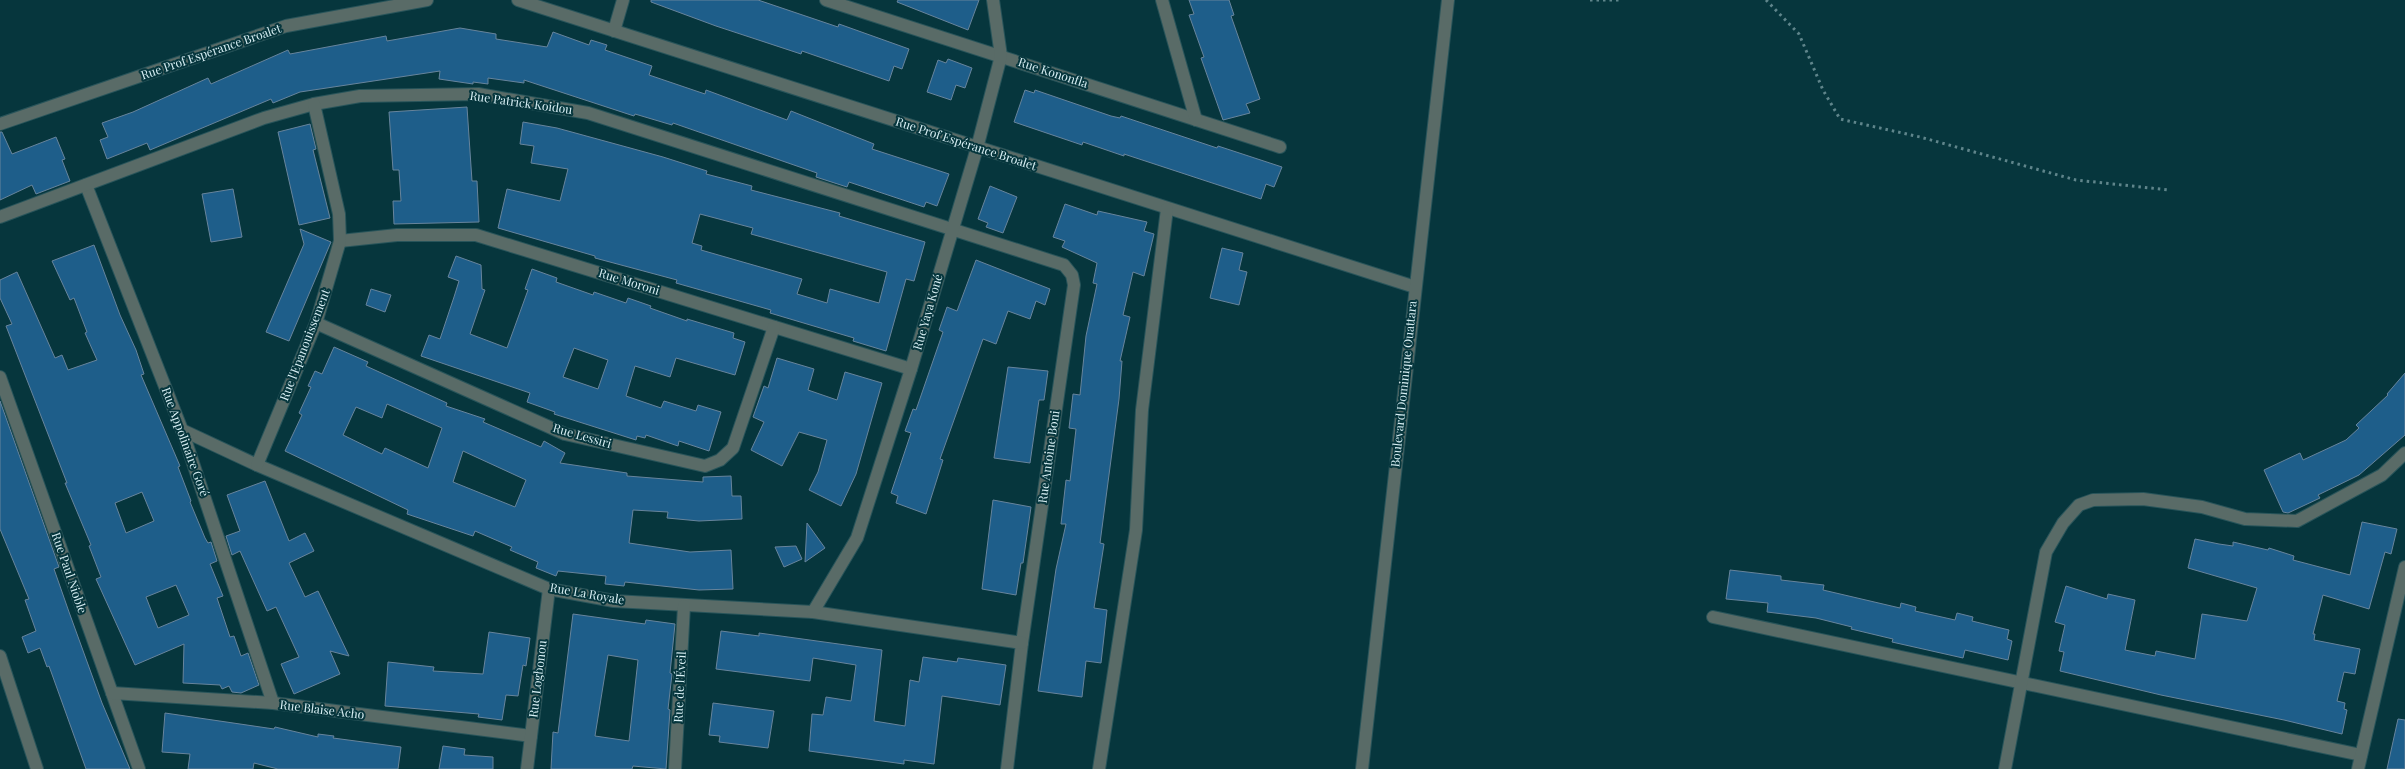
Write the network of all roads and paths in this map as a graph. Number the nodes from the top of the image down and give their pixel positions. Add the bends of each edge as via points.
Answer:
1 (427, 0) edge
2 (518, 0) edge
3 (623, 0) edge
4 (826, 0) edge
5 (993, 0) edge
6 (1162, 0) edge
7 (1448, 0) edge
8 (1590, 0) edge
9 (1619, 0) edge
10 (1766, 0) edge
11 (614, 31) junction
12 (1001, 56) junction
13 (314, 104) junction
14 (1196, 120) junction
15 (0, 124) edge
16 (1280, 147) dead end
17 (977, 148) junction
18 (86, 184) junction
19 (2169, 190) dead end
20 (1167, 208) junction
21 (0, 217) edge
22 (952, 230) junction
23 (340, 241) junction
24 (1415, 287) junction
25 (316, 323) junction
26 (774, 327) junction
27 (911, 369) junction
28 (0, 376) edge
29 (182, 430) junction
30 (2405, 454) edge
31 (257, 464) junction
32 (2405, 567) edge
33 (549, 589) junction
34 (684, 606) junction
35 (814, 612) junction
36 (1713, 616) dead end
37 (1022, 643) junction
38 (0, 656) edge
39 (2020, 682) junction
40 (112, 692) junction
41 (273, 703) junction
42 (531, 736) junction
43 (2361, 755) junction
44 (37, 769) edge
45 (139, 769) edge
46 (527, 769) edge
47 (675, 769) edge
48 (1008, 769) edge
49 (1099, 769) edge
50 (1362, 769) edge
51 (2005, 769) edge
52 (2358, 769) edge

1 - 15 street, Rue Prof Espérance Broalet via 286,26
2 - 11 street, Rue Prof Espérance Broalet
3 - 11 street
4 - 12 street, Rue Kononfla
5 - 12 street, Rue Yaya Koné
6 - 14 street
7 - 24 street, Boulevard Dominique Ouattara
8 - 9 path
10 - 19 path via 1799,34 1823,90 1840,119 1920,137 2076,180
11 - 17 street, Rue Prof Espérance Broalet
12 - 14 street, Rue Kononfla
12 - 17 street, Rue Yaya Koné
13 - 18 street, Rue Patrick Koidou via 264,118
13 - 22 street, Rue Patrick Koidou via 360,96 478,94 588,113
13 - 23 street, Rue l'Epanouissement via 339,214
14 - 16 street, Rue Kononfla
17 - 20 street, Rue Prof Espérance Broalet
17 - 22 street, Rue Yaya Koné
18 - 21 street
18 - 29 street, Rue Appolinaire Goré
20 - 24 street, Rue Prof Espérance Broalet
20 - 49 street via 1142,410 1136,530
22 - 27 street, Rue Yaya Koné
22 - 37 street, Rue Antoine Boni via 1064,265 1072,275 1074,285
23 - 25 street, Rue l'Epanouissement
23 - 26 street, Rue Moroni via 397,235 476,235
24 - 50 street, Boulevard Dominique Ouattara
25 - 26 street, Rue Lessiri via 565,434 705,466 720,460 733,448
25 - 31 street, Rue l'Epanouissement
26 - 27 street, Rue Moroni
27 - 35 street, Rue Yaya Koné via 857,538
28 - 40 street, Rue Paul Nioble
29 - 31 street, Rue La Royale
29 - 41 street, Rue Appolinaire Goré
30 - 39 street via 2382,475 2296,521 2245,519 2202,507 2143,499 2094,500 2080,505 2063,523 2046,552
31 - 33 street, Rue La Royale
32 - 43 street
33 - 34 street, Rue La Royale via 614,600
33 - 42 street, Rue Logbonou
34 - 35 street, Rue La Royale
34 - 47 street, Rue de l'Éveil
35 - 37 street, Rue La Royale
36 - 39 street
37 - 48 street, Rue Antoine Boni
38 - 44 street
39 - 43 street
39 - 51 street
40 - 41 street, Rue Blaise Acho
40 - 45 street, Rue Paul Nioble
41 - 42 street, Rue Blaise Acho
42 - 46 street, Rue Logbonou
43 - 52 street

